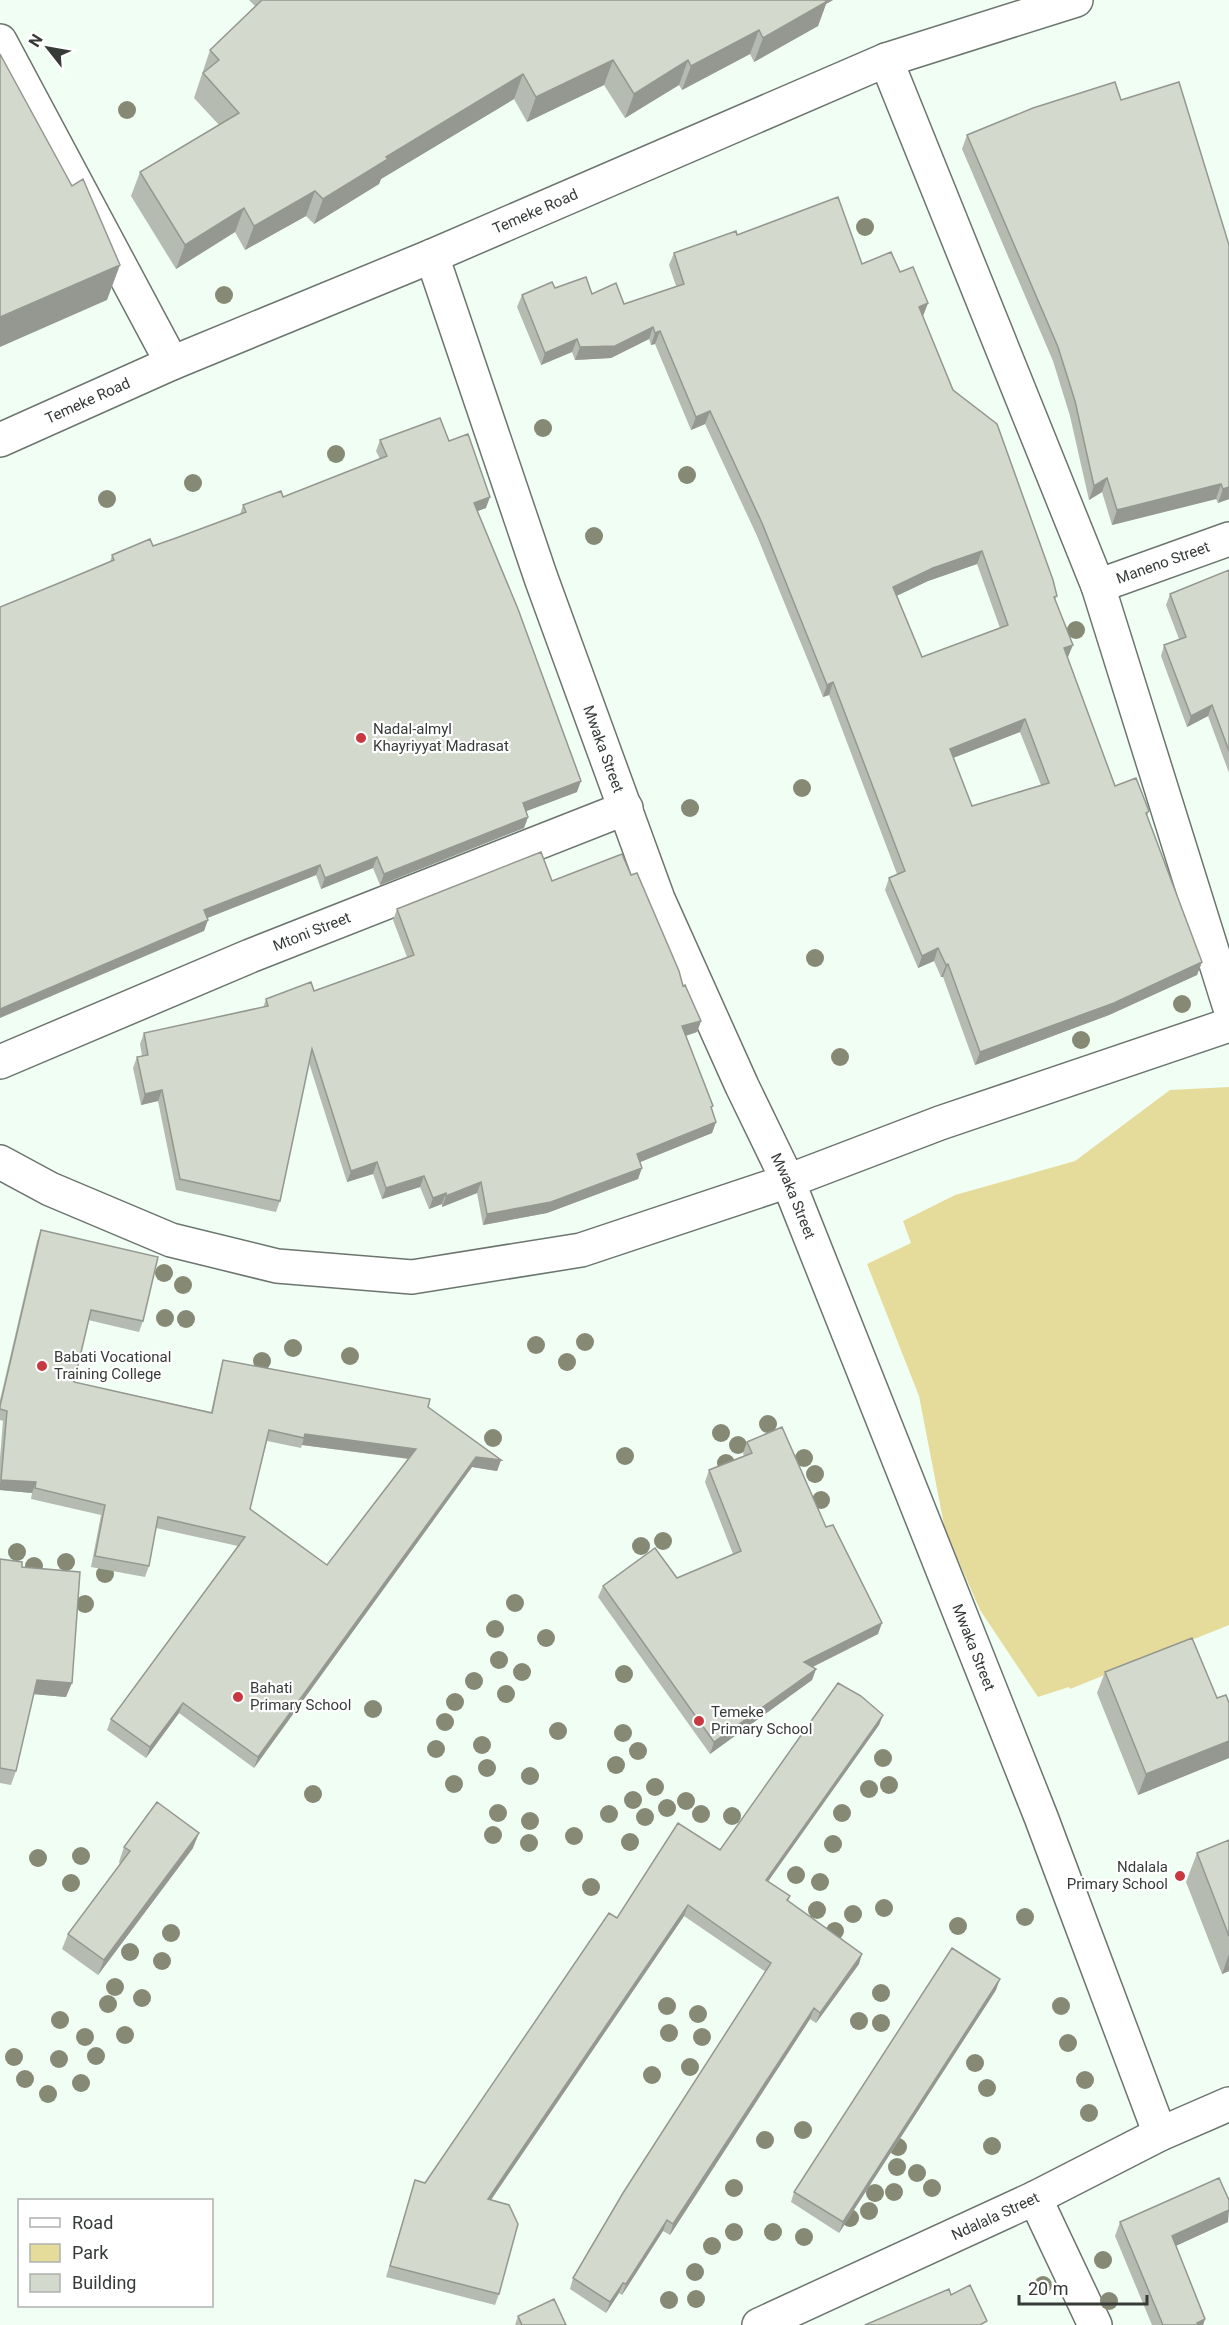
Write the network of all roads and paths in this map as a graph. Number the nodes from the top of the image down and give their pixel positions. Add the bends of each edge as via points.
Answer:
1 (1076, 0) edge
2 (0, 41) edge
3 (886, 60) junction
4 (432, 256) junction
5 (172, 363) junction
6 (0, 440) edge
7 (1229, 539) edge
8 (1098, 586) junction
9 (626, 808) junction
10 (1229, 1005) edge
11 (1229, 1025) edge
12 (0, 1062) edge
13 (0, 1162) edge
14 (788, 1181) junction
15 (1229, 2104) edge
16 (1160, 2134) junction
17 (1035, 2198) junction
18 (759, 2325) edge
19 (1095, 2325) edge

1 - 3 street, Temeke Road
2 - 5 street
3 - 4 street, Temeke Road
3 - 8 street
4 - 5 street, Temeke Road
4 - 9 street, Mwaka Street via 541,578
5 - 6 street, Temeke Road
7 - 8 street, Maneno Street
8 - 10 street
9 - 12 street, Mtoni Street via 250,956
9 - 14 street, Mwaka Street via 658,899
11 - 14 street via 940,1123
13 - 14 street via 50,1189 171,1240 277,1266 412,1277 581,1250
14 - 16 street, Mwaka Street via 1041,1817
15 - 16 street, Ndalala Street
16 - 17 street, Ndalala Street
17 - 18 street, Ndalala Street
17 - 19 street

